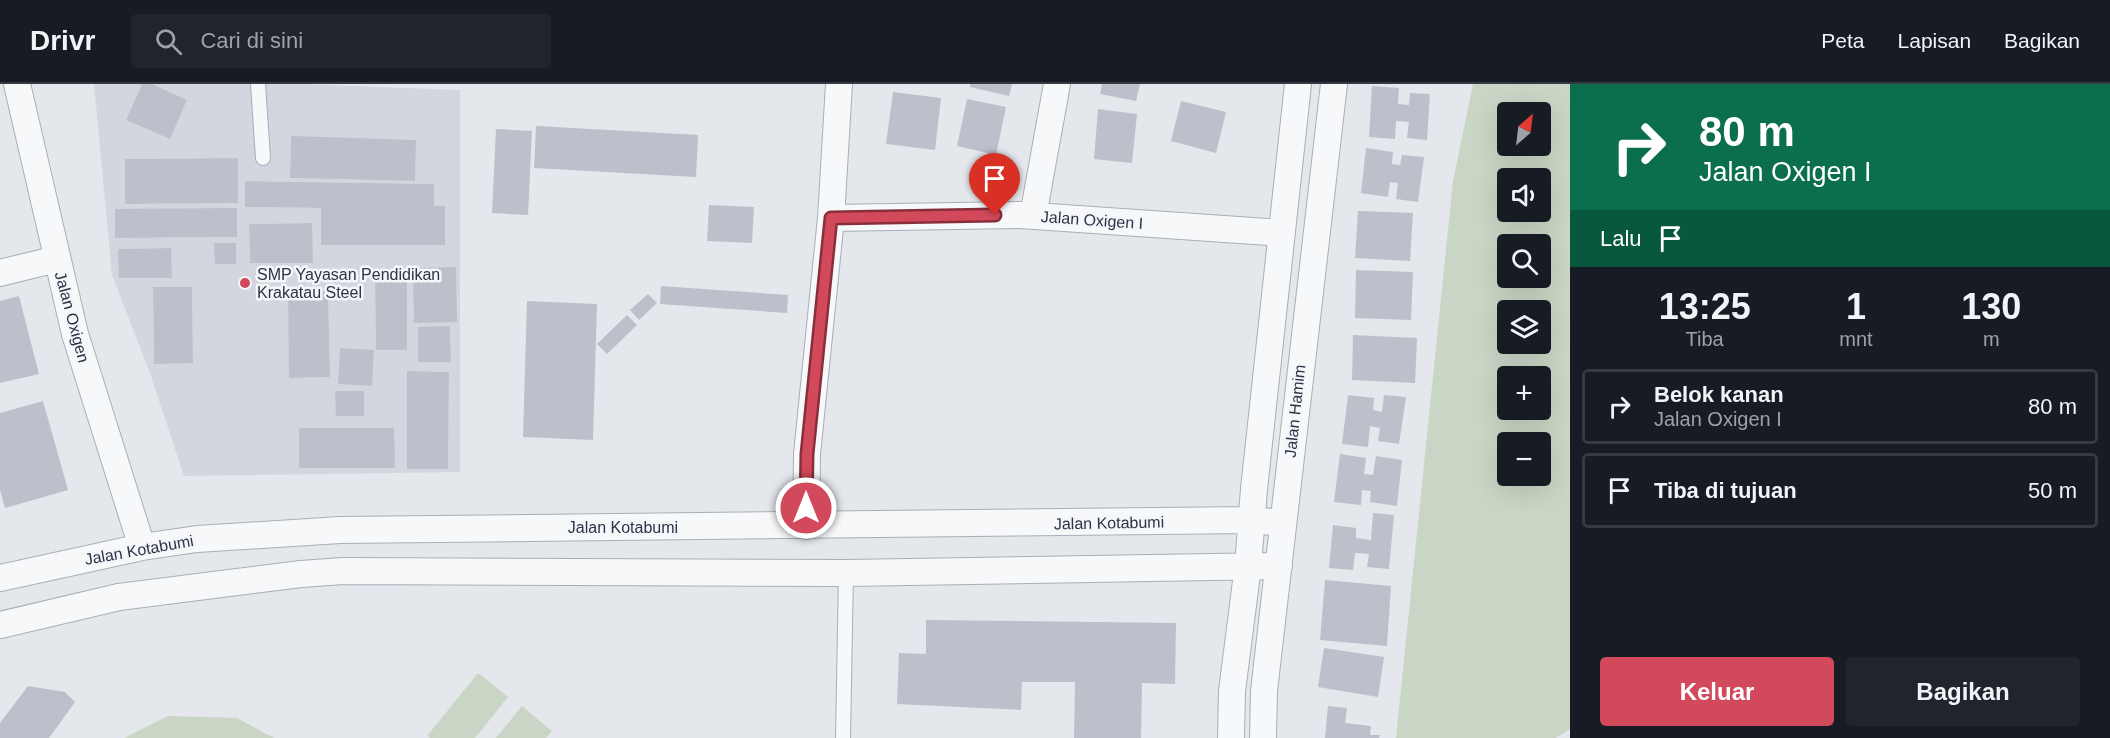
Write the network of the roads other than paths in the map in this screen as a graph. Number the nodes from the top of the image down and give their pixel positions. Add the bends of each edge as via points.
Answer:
1 (17, 84) edge
2 (258, 84) edge
3 (839, 84) edge
4 (1057, 84) edge
5 (1298, 84) edge
6 (1334, 84) edge
7 (263, 158) dead end
8 (1033, 216) junction
9 (831, 218) junction
10 (1282, 233) junction
11 (57, 259) junction
12 (0, 273) edge
13 (1251, 520) junction
14 (1283, 523) junction
15 (806, 526) junction
16 (340, 530) junction
17 (142, 547) junction
18 (1248, 566) junction
19 (1279, 566) junction
20 (343, 571) junction
21 (846, 573) junction
22 (0, 578) edge
23 (0, 625) edge
24 (843, 738) edge
25 (1231, 738) edge
26 (1263, 738) edge

1 - 11 street, Jalan Oxigen
2 - 7 lane
3 - 9 street
4 - 8 street
5 - 10 street, Jalan Hamim
6 - 14 street, Jalan Hamim
8 - 9 street, Jalan Oxigen I
8 - 10 street, Jalan Oxigen I
9 - 15 street via 807,454
10 - 13 street, Jalan Hamim
11 - 12 street
11 - 17 street, Jalan Oxigen via 75,334
13 - 14 street, Jalan Kotabumi
13 - 15 street, Jalan Kotabumi
13 - 18 street, Jalan Hamim
14 - 19 street, Jalan Hamim
15 - 16 street, Jalan Kotabumi
16 - 17 street, Jalan Kotabumi via 197,539
16 - 20 street
17 - 22 street, Jalan Kotabumi
18 - 19 street
18 - 21 street
18 - 25 street, Jalan Hamim via 1232,691
19 - 26 street, Jalan Hamim via 1264,691
20 - 21 street
20 - 23 street via 118,597
21 - 24 lane

